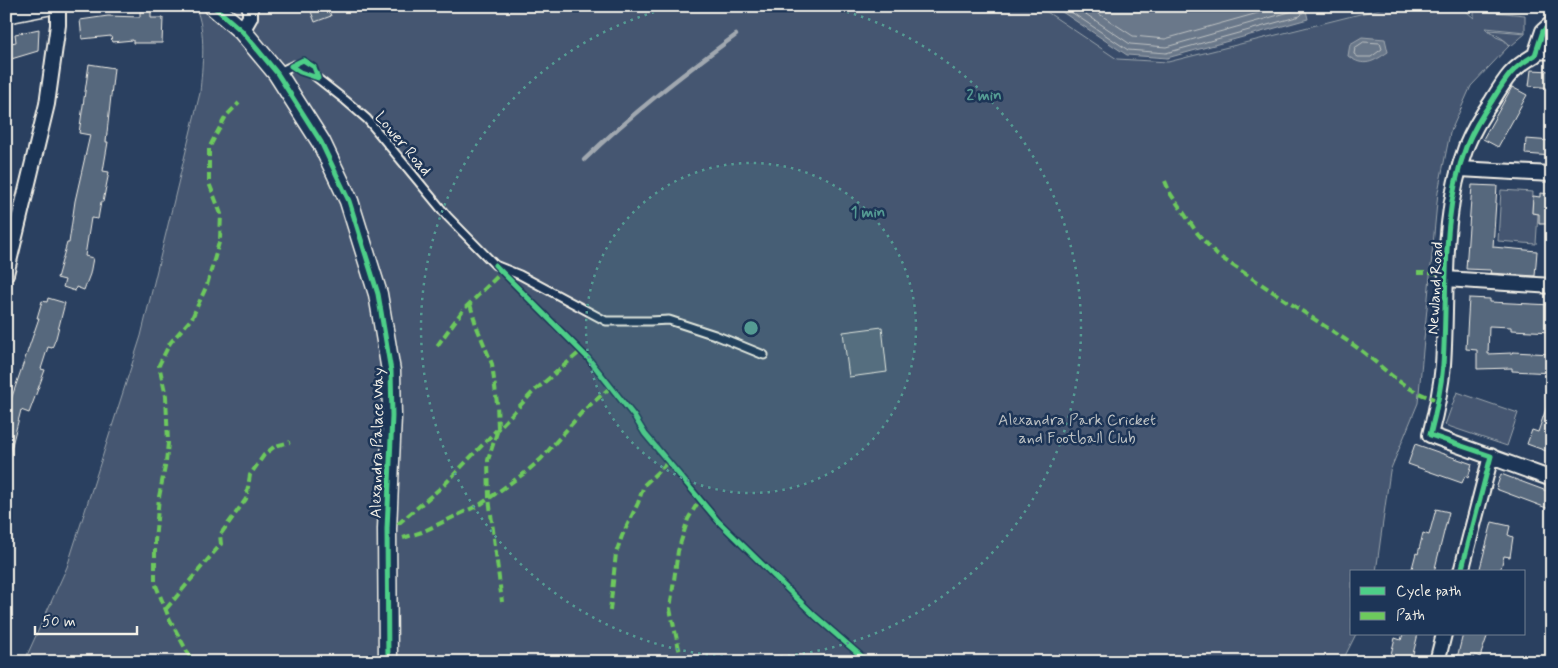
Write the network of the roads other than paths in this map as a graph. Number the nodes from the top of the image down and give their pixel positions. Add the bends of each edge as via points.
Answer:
1 (47, 6) edge
2 (58, 6) edge
3 (213, 6) edge
4 (251, 7) edge
5 (6, 14) edge
6 (1552, 23) edge
7 (242, 31) junction
8 (1552, 54) edge
9 (1535, 55) junction
10 (278, 73) junction
11 (1460, 169) junction
12 (1552, 174) edge
13 (6, 274) edge
14 (1446, 279) junction
15 (1552, 286) edge
16 (764, 355) dead end
17 (1491, 456) junction
18 (1552, 479) edge
19 (1462, 570) edge
20 (1444, 636) edge
21 (388, 662) edge
22 (1437, 662) edge

1 - 5 street
2 - 13 street via 47,104
3 - 7 street, Alexandra Palace Way
4 - 7 street via 250,17
6 - 9 street via 1543,31
7 - 10 street, Alexandra Palace Way
8 - 9 lane
9 - 11 street, Newland Road via 1508,74 1475,127
10 - 16 lane, Lower Road via 294,65 303,67 345,100 366,119 443,212 495,266 520,275 606,321 669,320
10 - 21 street, Alexandra Palace Way via 321,142 349,201 378,294 385,331 391,371 392,416 387,529
11 - 12 street
11 - 14 street, Newland Road via 1450,213
14 - 15 street
14 - 17 street, Newland Road via 1443,364 1430,435
17 - 18 street
17 - 19 street
20 - 22 street

